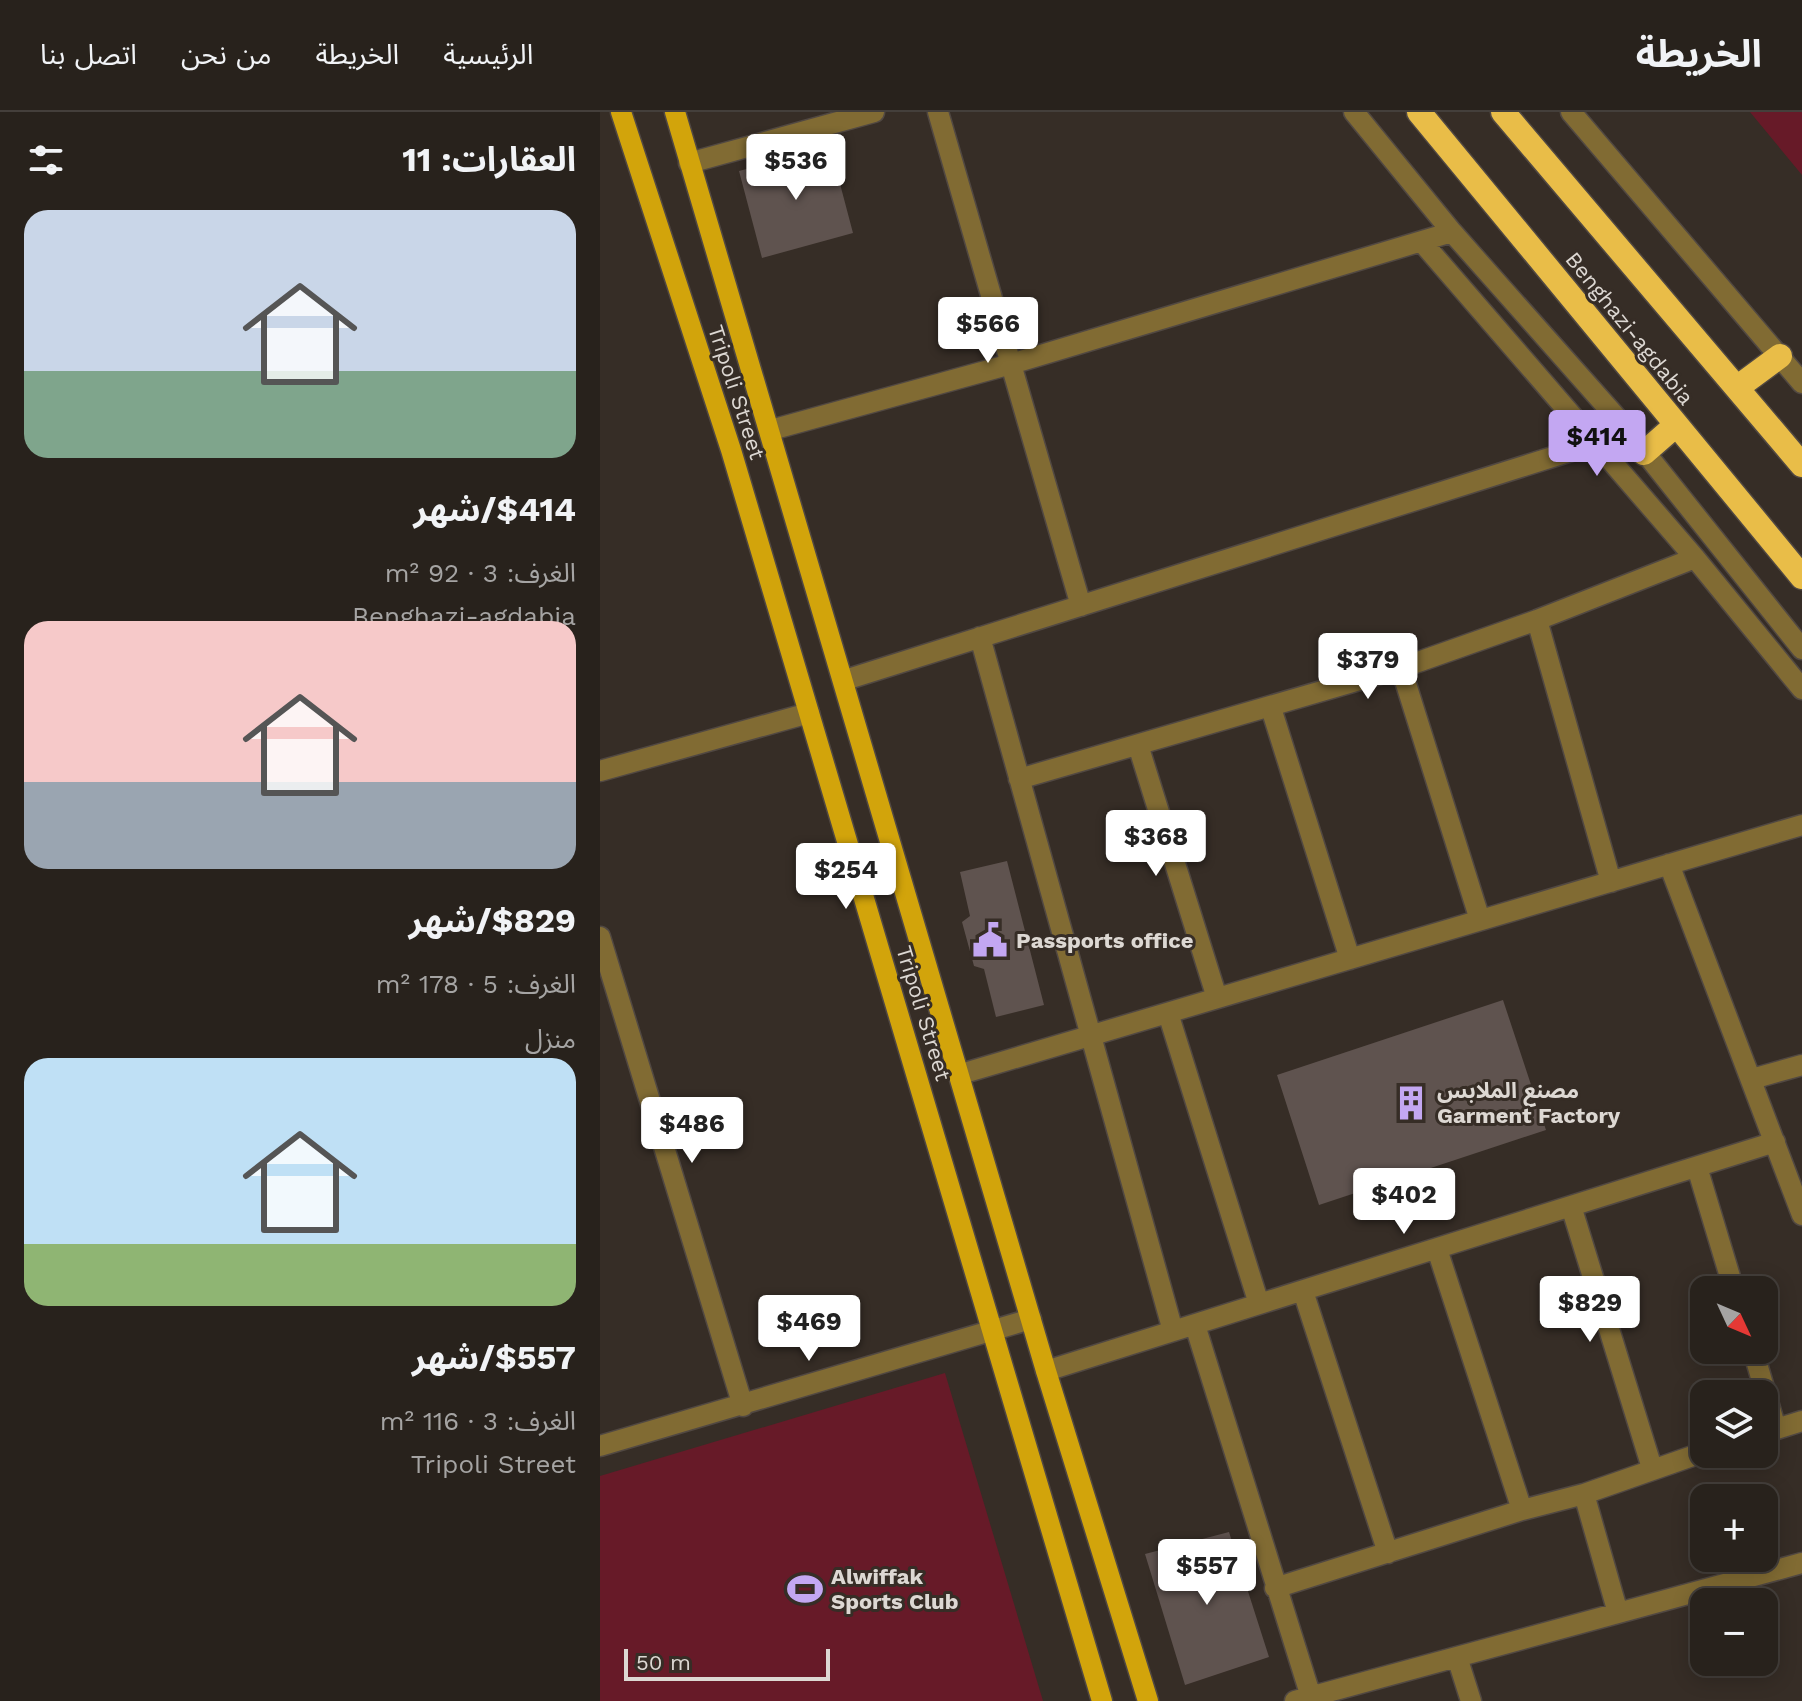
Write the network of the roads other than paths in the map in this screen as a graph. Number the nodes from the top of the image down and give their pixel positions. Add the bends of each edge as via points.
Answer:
1 (621, 112) edge
2 (675, 112) edge
3 (874, 112) edge
4 (938, 112) edge
5 (1354, 112) edge
6 (1419, 112) edge
7 (1503, 112) edge
8 (1571, 112) edge
9 (689, 163) junction
10 (1452, 232) junction
11 (1422, 242) junction
12 (1780, 356) junction
13 (1011, 364) junction
14 (1802, 383) edge
15 (1738, 387) junction
16 (1676, 425) junction
17 (771, 430) junction
18 (1597, 443) junction
19 (1644, 453) junction
20 (1802, 465) edge
21 (1695, 558) junction
22 (1802, 577) edge
23 (1081, 606) junction
24 (1537, 620) junction
25 (980, 637) junction
26 (1802, 649) edge
27 (1401, 668) junction
28 (845, 680) junction
29 (1802, 689) edge
30 (1271, 708) junction
31 (809, 713) junction
32 (1138, 745) junction
33 (600, 771) edge
34 (1019, 779) junction
35 (1802, 825) edge
36 (1669, 864) junction
37 (1611, 882) junction
38 (1480, 920) junction
39 (600, 937) edge
40 (1350, 959) junction
41 (1217, 998) junction
42 (1168, 1013) junction
43 (1091, 1037) junction
44 (1802, 1065) edge
45 (961, 1074) junction
46 (1752, 1079) junction
47 (1775, 1142) junction
48 (1697, 1167) junction
49 (1571, 1206) junction
50 (1802, 1215) edge
51 (1437, 1249) junction
52 (1730, 1276) edge
53 (1303, 1291) junction
54 (1259, 1304) junction
55 (1031, 1319) junction
56 (1195, 1325) junction
57 (1173, 1331) junction
58 (994, 1332) junction
59 (1046, 1371) junction
60 (743, 1406) junction
61 (1802, 1421) edge
62 (1778, 1428) edge
63 (600, 1446) edge
64 (1690, 1456) edge
65 (1652, 1468) junction
66 (1584, 1494) junction
67 (1522, 1510) junction
68 (1388, 1553) junction
69 (1802, 1563) edge
70 (1275, 1588) junction
71 (1618, 1613) junction
72 (1457, 1657) junction
73 (1303, 1699) edge
74 (1102, 1701) edge
75 (1148, 1701) edge
76 (1471, 1701) edge

1 - 31 main road, Tripoli Street via 731,450
2 - 9 main road, Tripoli Street
3 - 9 street
4 - 13 street
5 - 10 street
6 - 16 highway, Benghazi-agdabia
7 - 15 highway, Benghazi-agdabia
8 - 12 street
9 - 17 main road, Tripoli Street
10 - 11 street
10 - 19 street
11 - 13 street
11 - 18 street
12 - 14 street
12 - 15 highway
13 - 17 street
13 - 23 street
15 - 20 highway, Benghazi-agdabia
16 - 19 highway
16 - 22 highway, Benghazi-agdabia
17 - 28 main road, Tripoli Street
18 - 21 street
18 - 23 street
19 - 26 street
21 - 24 street
21 - 29 street
23 - 25 street
24 - 27 street
24 - 37 street
25 - 28 street
25 - 34 street
27 - 30 street
27 - 38 street
28 - 45 main road, Tripoli Street
30 - 32 street
30 - 40 street
31 - 33 street
31 - 58 main road, Tripoli Street
32 - 34 street
32 - 41 street
34 - 43 street
35 - 36 street
36 - 37 street
36 - 46 street
37 - 38 street
38 - 40 street
39 - 60 street
40 - 41 street
41 - 42 street
42 - 43 street
42 - 54 street
43 - 45 street
43 - 57 street
44 - 46 street
45 - 55 main road, Tripoli Street
46 - 47 street
47 - 48 street
47 - 50 street
48 - 49 street
48 - 52 street
49 - 51 street
49 - 65 street
51 - 53 street
51 - 67 street
53 - 54 street
53 - 68 street
54 - 56 street
55 - 58 street
55 - 59 main road, Tripoli Street
56 - 57 street
56 - 70 street
57 - 59 street
58 - 60 street
58 - 74 main road, Tripoli Street
59 - 75 main road, Tripoli Street
60 - 63 street
61 - 62 street
64 - 65 street
65 - 66 street
66 - 67 street
66 - 71 street
67 - 68 street
68 - 70 street
69 - 71 street
70 - 73 street
71 - 72 street
72 - 73 street
72 - 76 street

